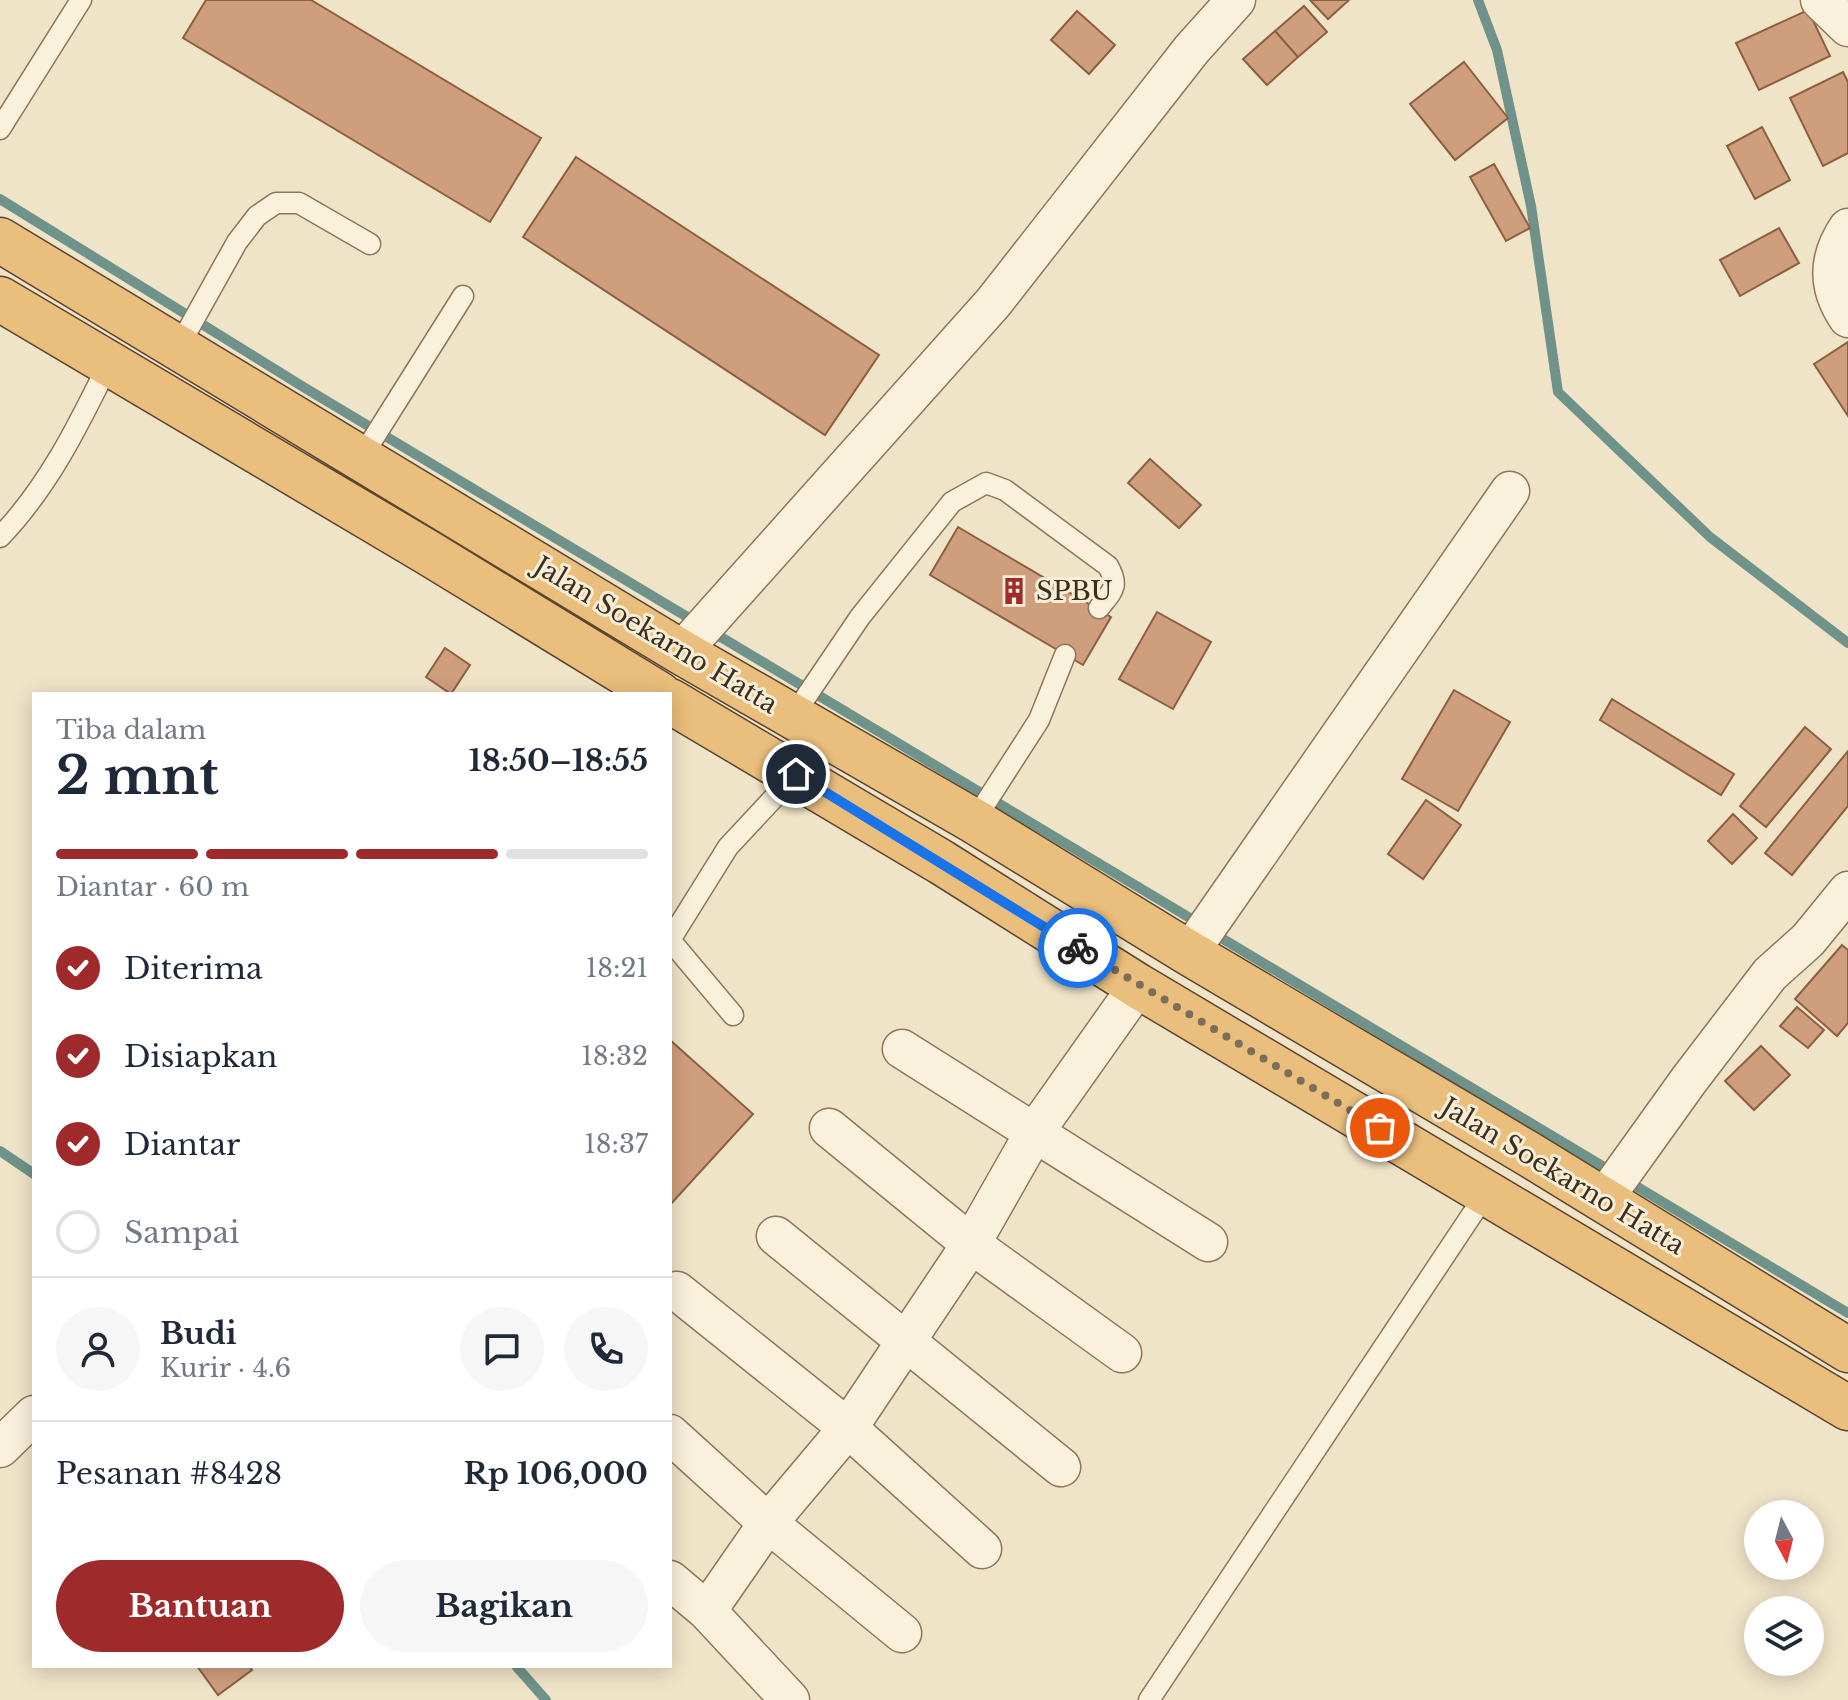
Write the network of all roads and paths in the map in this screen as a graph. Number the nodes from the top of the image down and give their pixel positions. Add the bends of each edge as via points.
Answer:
1 (81, 0) edge
2 (1236, 0) edge
3 (1820, 0) edge
4 (1848, 27) edge
5 (0, 129) edge
6 (1848, 228) edge
7 (0, 240) edge
8 (370, 244) dead end
9 (463, 296) dead end
10 (0, 299) edge
11 (1848, 318) edge
12 (183, 338) junction
13 (108, 365) junction
14 (366, 450) junction
15 (1510, 491) dead end
16 (0, 537) edge
17 (1099, 608) dead end
18 (687, 644) junction
19 (1065, 655) dead end
20 (656, 692) edge
21 (672, 702) edge
22 (793, 716) junction
23 (796, 774) junction
24 (974, 821) junction
25 (1848, 891) edge
26 (672, 937) edge
27 (672, 942) edge
28 (1194, 944) junction
29 (1138, 986) junction
30 (733, 1015) dead end
31 (902, 1049) dead end
32 (1043, 1122) junction
33 (829, 1128) dead end
34 (1487, 1192) junction
35 (1609, 1192) junction
36 (776, 1236) dead end
37 (1208, 1242) dead end
38 (971, 1244) junction
39 (677, 1291) dead end
40 (904, 1340) junction
41 (1848, 1350) edge
42 (1122, 1353) dead end
43 (1848, 1408) edge
44 (32, 1417) edge
45 (848, 1428) junction
46 (672, 1436) edge
47 (0, 1448) edge
48 (1061, 1467) dead end
49 (768, 1523) junction
50 (982, 1549) dead end
51 (672, 1582) edge
52 (707, 1611) junction
53 (902, 1633) dead end
54 (790, 1700) edge
55 (1149, 1700) edge

1 - 5 lane
2 - 18 street via 993,303
3 - 4 street
6 - 11 street via 1836,246 1831,274
7 - 12 highway, Jalan Soekarno Hatta
8 - 12 lane via 299,203 276,203 257,216 237,242
9 - 14 lane
10 - 13 highway, Jalan Soekarno Hatta
12 - 14 highway, Jalan Soekarno Hatta
13 - 16 lane via 64,453
13 - 20 highway, Jalan Soekarno Hatta
14 - 18 highway, Jalan Soekarno Hatta
15 - 28 street
17 - 22 lane via 1114,588 1108,566 1005,490 986,483 952,502 860,617
18 - 22 highway, Jalan Soekarno Hatta
19 - 24 lane via 1039,720
21 - 23 highway, Jalan Soekarno Hatta
22 - 24 highway, Jalan Soekarno Hatta
23 - 26 lane via 728,847
23 - 29 highway, Jalan Soekarno Hatta
24 - 28 highway, Jalan Soekarno Hatta
25 - 35 street via 1808,940 1770,974
27 - 30 lane
28 - 35 highway, Jalan Soekarno Hatta
29 - 32 street
29 - 34 highway, Jalan Soekarno Hatta
31 - 32 street
32 - 37 street
32 - 38 street
33 - 38 street
34 - 43 highway, Jalan Soekarno Hatta
34 - 55 lane
35 - 41 highway, Jalan Soekarno Hatta
36 - 40 street
38 - 40 street
38 - 42 street
39 - 45 street
40 - 45 street
40 - 48 street
44 - 47 street
45 - 49 street
45 - 50 street
46 - 49 street
49 - 52 street
49 - 53 street
51 - 52 street
52 - 54 street

